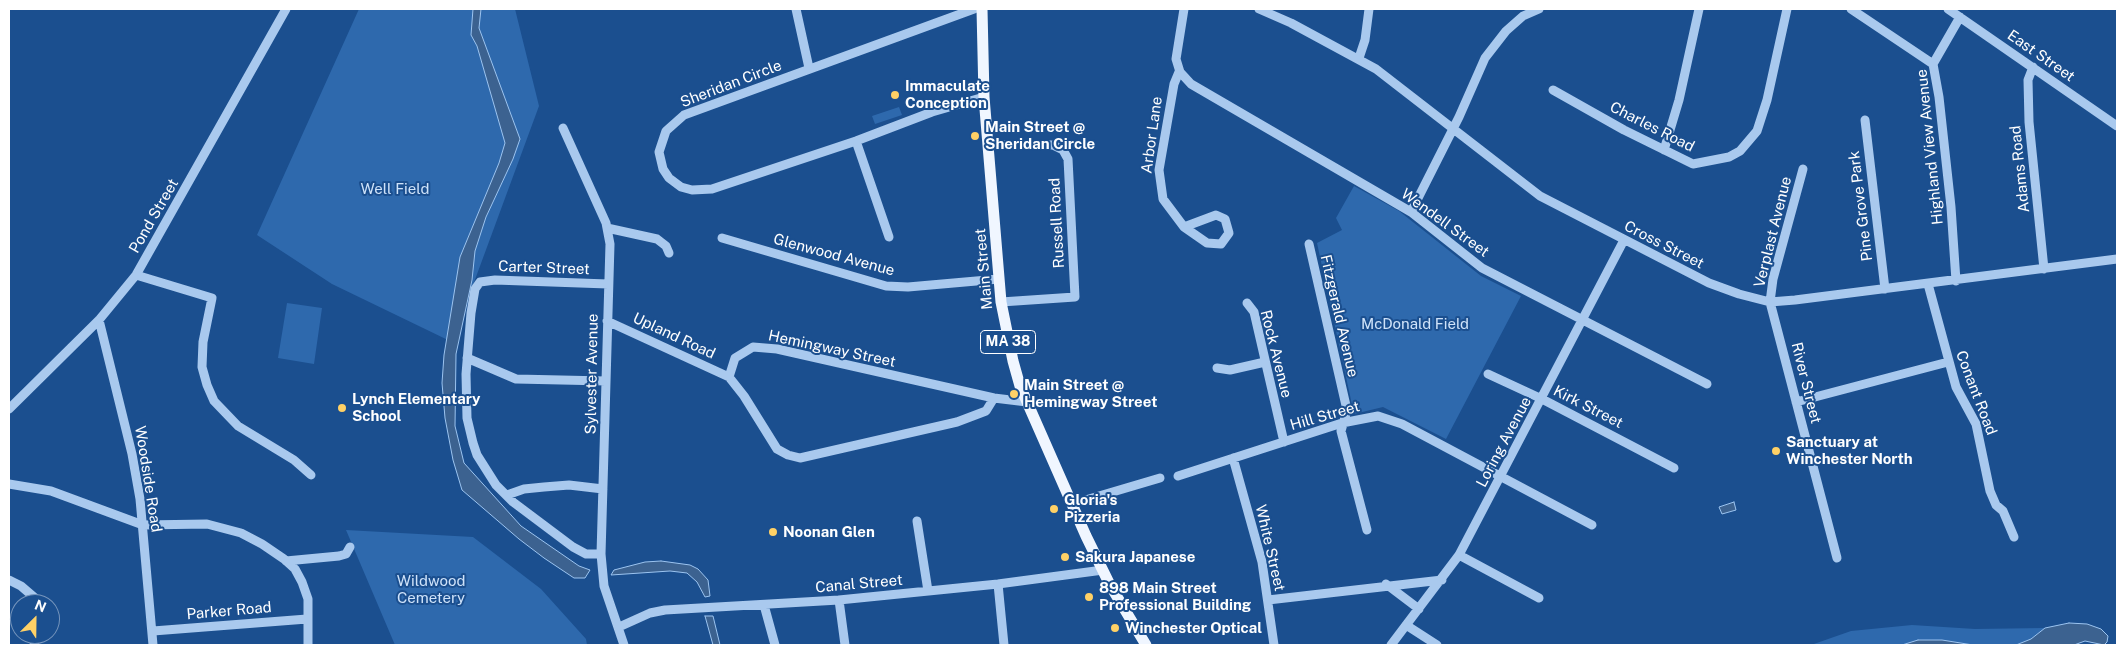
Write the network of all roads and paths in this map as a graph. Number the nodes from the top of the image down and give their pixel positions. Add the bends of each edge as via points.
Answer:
1 (286, 9) edge
2 (796, 9) edge
3 (974, 9) edge
4 (982, 9) edge
5 (1184, 9) edge
6 (1259, 9) edge
7 (1369, 9) edge
8 (1539, 9) edge
9 (1699, 9) edge
10 (1787, 9) edge
11 (1851, 9) edge
12 (1948, 9) edge
13 (1960, 17) junction
14 (1359, 58) junction
15 (1933, 64) junction
16 (2033, 67) junction
17 (809, 68) junction
18 (1179, 72) junction
19 (1553, 90) dead end
20 (984, 97) junction
21 (1865, 120) dead end
22 (2117, 126) edge
23 (563, 128) dead end
24 (1453, 129) junction
25 (856, 141) junction
26 (989, 145) junction
27 (1664, 150) junction
28 (1803, 169) dead end
29 (1411, 212) junction
30 (1184, 227) junction
31 (607, 228) junction
32 (889, 237) dead end
33 (722, 238) dead end
34 (1624, 240) junction
35 (1308, 244) dead end
36 (669, 254) dead end
37 (2117, 259) edge
38 (2044, 269) junction
39 (136, 275) junction
40 (999, 279) junction
41 (1956, 281) junction
42 (608, 284) junction
43 (1928, 284) junction
44 (1886, 289) junction
45 (1001, 302) junction
46 (1770, 302) junction
47 (1247, 303) dead end
48 (1583, 319) junction
49 (98, 320) junction
50 (607, 320) junction
51 (467, 358) junction
52 (1265, 362) junction
53 (1948, 362) junction
54 (1217, 368) dead end
55 (1488, 374) dead end
56 (729, 377) junction
57 (606, 381) junction
58 (1707, 384) dead end
59 (994, 398) junction
60 (1542, 399) junction
61 (1027, 402) junction
62 (1796, 402) junction
63 (9, 409) edge
64 (1342, 422) junction
65 (1284, 442) junction
66 (1233, 458) junction
67 (1674, 468) dead end
68 (311, 475) dead end
69 (1178, 476) dead end
70 (1501, 477) junction
71 (1160, 478) dead end
72 (9, 484) edge
73 (604, 489) junction
74 (506, 495) junction
75 (1072, 504) junction
76 (917, 521) dead end
77 (143, 525) junction
78 (1592, 525) dead end
79 (1367, 530) dead end
80 (2014, 537) dead end
81 (350, 547) dead end
82 (601, 554) junction
83 (1459, 555) junction
84 (1837, 558) dead end
85 (286, 561) junction
86 (1103, 570) junction
87 (9, 580) edge
88 (1442, 580) junction
89 (998, 584) junction
90 (1386, 584) junction
91 (928, 591) junction
92 (30, 594) edge
93 (1539, 598) dead end
94 (840, 600) junction
95 (1268, 600) junction
96 (764, 605) junction
97 (1419, 609) junction
98 (307, 619) junction
99 (1406, 626) junction
100 (619, 627) junction
101 (153, 631) junction
102 (153, 645) edge
103 (308, 645) edge
104 (624, 645) edge
105 (775, 645) edge
106 (844, 645) edge
107 (1004, 645) edge
108 (1146, 645) edge
109 (1274, 645) edge
110 (1391, 645) edge
111 (1437, 645) edge

1 - 39 street, Pond Street
2 - 17 street
3 - 17 street, Sheridan Circle
4 - 20 main road, Main Street / MA 38
5 - 18 street via 1176,48
6 - 14 street, Cross Street
7 - 14 street
8 - 24 street via 1523,16 1485,58
9 - 27 street via 1679,100
10 - 27 street, Charles Road via 1757,131 1740,151 1729,157 1693,164
11 - 15 street
12 - 13 street, East Street
13 - 15 street, Highland View Avenue
13 - 16 street, East Street
14 - 24 street, Cross Street
15 - 41 street, Highland View Avenue via 1950,198
16 - 22 street, East Street
16 - 38 street, Adams Road via 2028,81 2029,122
17 - 25 street, Sheridan Circle via 698,109 673,122 666,131 659,152 663,169 681,187 702,190
18 - 29 street, Wendell Street via 1191,84
18 - 30 street, Arbor Lane via 1159,170 1163,199
19 - 27 street, Charles Road
20 - 25 street, Sheridan Circle via 932,112
20 - 26 main road, Main Street / MA 38
21 - 44 street, Pine Grove Park
23 - 31 street, Sylvester Avenue
24 - 29 street
24 - 34 street, Cross Street via 1540,196
25 - 32 street
26 - 40 main road, Main Street / MA 38
26 - 45 street, Russell Road via 1052,145 1063,150 1068,159 1075,296
28 - 46 street, Verplast Avenue
29 - 48 street, Wendell Street via 1482,268
30 - 30 street, Arbor Lane via 1216,215 1225,219 1229,232 1225,241 1212,245
31 - 36 street via 657,238
31 - 42 street, Sylvester Avenue via 610,244
33 - 40 street, Glenwood Avenue via 886,286
34 - 46 street, Cross Street via 1709,283
34 - 48 street, Loring Avenue
35 - 64 street, Fitzgerald Avenue via 1347,410
37 - 38 street, Cross Street
38 - 41 street, Cross Street
39 - 49 street, Pond Street
39 - 68 street via 212,298 202,367 214,401 238,426 294,460
40 - 45 main road, Main Street / MA 38
41 - 43 street, Cross Street
42 - 50 street, Sylvester Avenue
42 - 51 street, Carter Street via 480,282 475,289 470,313
43 - 44 street, Cross Street
43 - 53 street, Conant Road
44 - 46 street, Cross Street
45 - 61 main road, Main Street / MA 38 via 1012,361
46 - 62 street, River Street
47 - 52 street, Rock Avenue via 1254,312
48 - 58 street, Wendell Street
48 - 60 street, Loring Avenue
49 - 63 street, Pond Street
49 - 77 street, Woodside Road via 132,454
50 - 56 street, Upland Road
50 - 57 street, Sylvester Avenue
51 - 57 street via 516,379
51 - 74 street via 467,411 473,444 487,472
52 - 54 street via 1230,370
52 - 65 street, Rock Avenue
53 - 62 street
53 - 80 street, Conant Road via 1956,387 1976,424 1990,491
55 - 60 street, Kirk Street
56 - 59 street, Hemingway Street via 735,358 753,347 777,349
56 - 59 street via 777,449 800,458 957,422 986,411
57 - 73 street, Sylvester Avenue
59 - 61 street, Hemingway Street
60 - 67 street, Kirk Street
60 - 70 street, Loring Avenue
61 - 75 main road, Main Street / MA 38
62 - 84 street, River Street
64 - 65 street, Hill Street
64 - 70 street, Hill Street via 1378,416 1402,424
64 - 79 street, Fitzgerald Avenue
65 - 66 street, Hill Street
66 - 69 street, Hill Street
66 - 95 street, White Street via 1262,562
70 - 78 street, Hill Street
70 - 83 street, Loring Avenue
71 - 75 street
72 - 77 street via 50,491
73 - 74 street via 544,487
73 - 82 street, Sylvester Avenue
74 - 82 street via 572,548 586,554
75 - 86 main road, Main Street / MA 38
76 - 91 street
77 - 85 street via 195,523 224,527 262,544
77 - 101 street, Woodside Road
81 - 85 street via 346,554 339,556
82 - 100 street, Sylvester Avenue via 604,586
83 - 88 street, Loring Avenue
83 - 93 street
85 - 98 street via 302,582 308,599
86 - 89 street, Canal Street
86 - 108 main road, Main Street / MA 38
87 - 92 street
88 - 90 street
88 - 97 street, Loring Avenue
89 - 91 street, Canal Street
89 - 107 street
90 - 95 street
90 - 97 street
91 - 94 street, Canal Street
94 - 96 street, Canal Street
94 - 106 street
95 - 109 street, White Street
96 - 100 street, Canal Street via 665,610
96 - 105 street
97 - 99 street, Loring Avenue
98 - 101 street, Parker Road
98 - 103 street
99 - 110 street, Loring Avenue
99 - 111 street
100 - 104 street, Sylvester Avenue
101 - 102 street, Woodside Road

